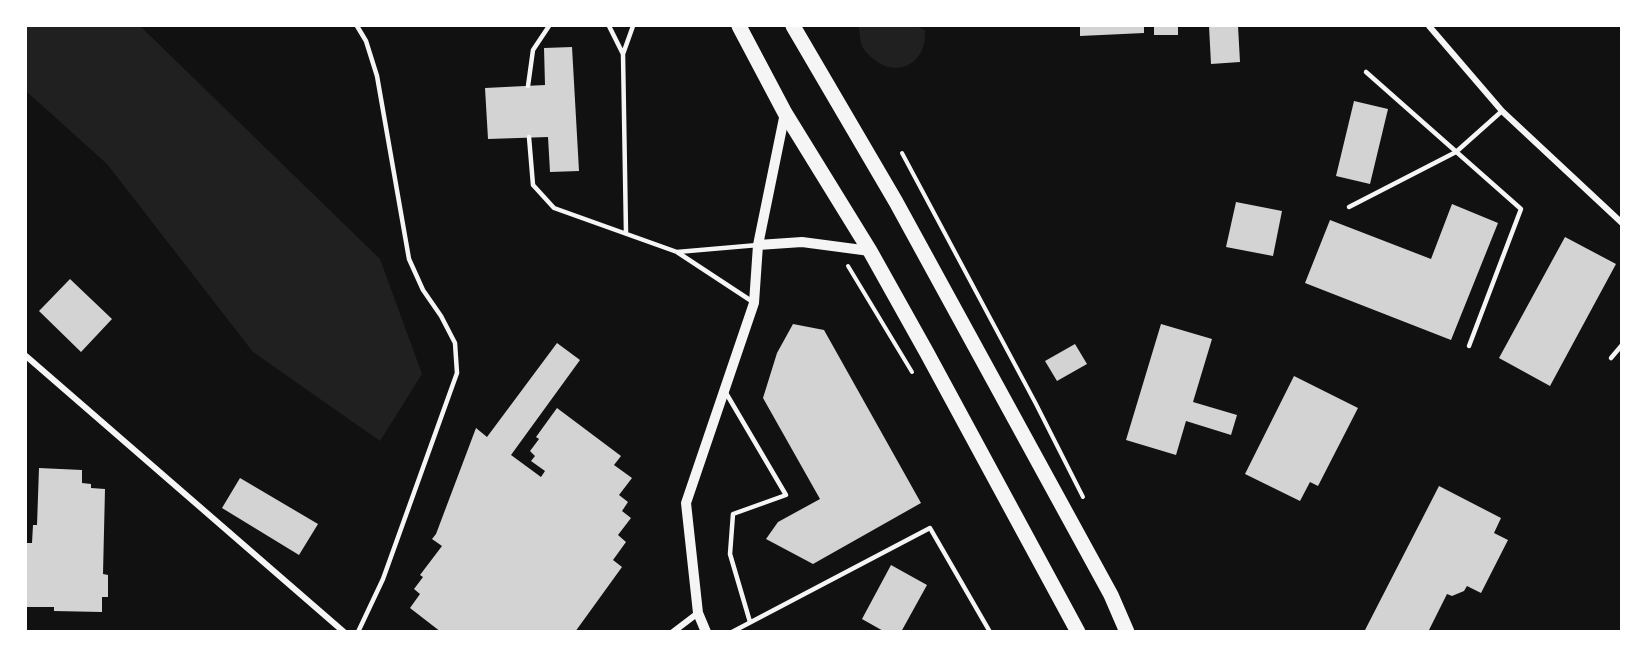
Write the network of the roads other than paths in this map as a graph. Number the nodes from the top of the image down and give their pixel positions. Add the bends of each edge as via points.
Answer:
1 (357, 26) edge
2 (549, 26) edge
3 (609, 26) edge
4 (633, 26) edge
5 (739, 26) edge
6 (793, 26) edge
7 (1429, 26) edge
8 (623, 54) junction
9 (1365, 72) dead end
10 (528, 86) dead end
11 (1502, 111) junction
12 (785, 113) junction
13 (530, 137) dead end
14 (1456, 152) junction
15 (1349, 207) dead end
16 (1622, 223) edge
17 (626, 233) junction
18 (759, 245) junction
19 (870, 251) junction
20 (677, 252) junction
21 (754, 303) junction
22 (1622, 345) edge
23 (1469, 346) dead end
24 (26, 356) edge
25 (1611, 358) dead end
26 (725, 391) junction
27 (699, 613) junction
28 (750, 622) junction
29 (344, 632) edge
30 (358, 632) edge
31 (673, 632) edge
32 (706, 632) edge
33 (732, 632) edge
34 (990, 632) edge
35 (1078, 632) edge
36 (1127, 632) edge

1 - 30 lane via 377,76 409,259 455,343 457,373 383,579
2 - 10 lane via 532,51
3 - 8 lane
4 - 8 lane
5 - 12 main road
6 - 36 main road via 896,202
7 - 11 street
8 - 17 lane
9 - 14 lane
11 - 14 lane
11 - 16 street
12 - 18 street
12 - 19 main road
13 - 17 lane via 533,185 554,208
14 - 15 lane
14 - 23 lane via 1521,208
17 - 20 lane
18 - 19 street via 802,242
18 - 20 lane
18 - 21 street
19 - 35 main road
20 - 21 lane
21 - 26 street
22 - 25 lane
24 - 29 street
26 - 27 street via 686,503
26 - 28 lane via 786,495 733,514 730,554
27 - 31 street
27 - 32 street
28 - 33 lane
28 - 34 lane via 930,528

